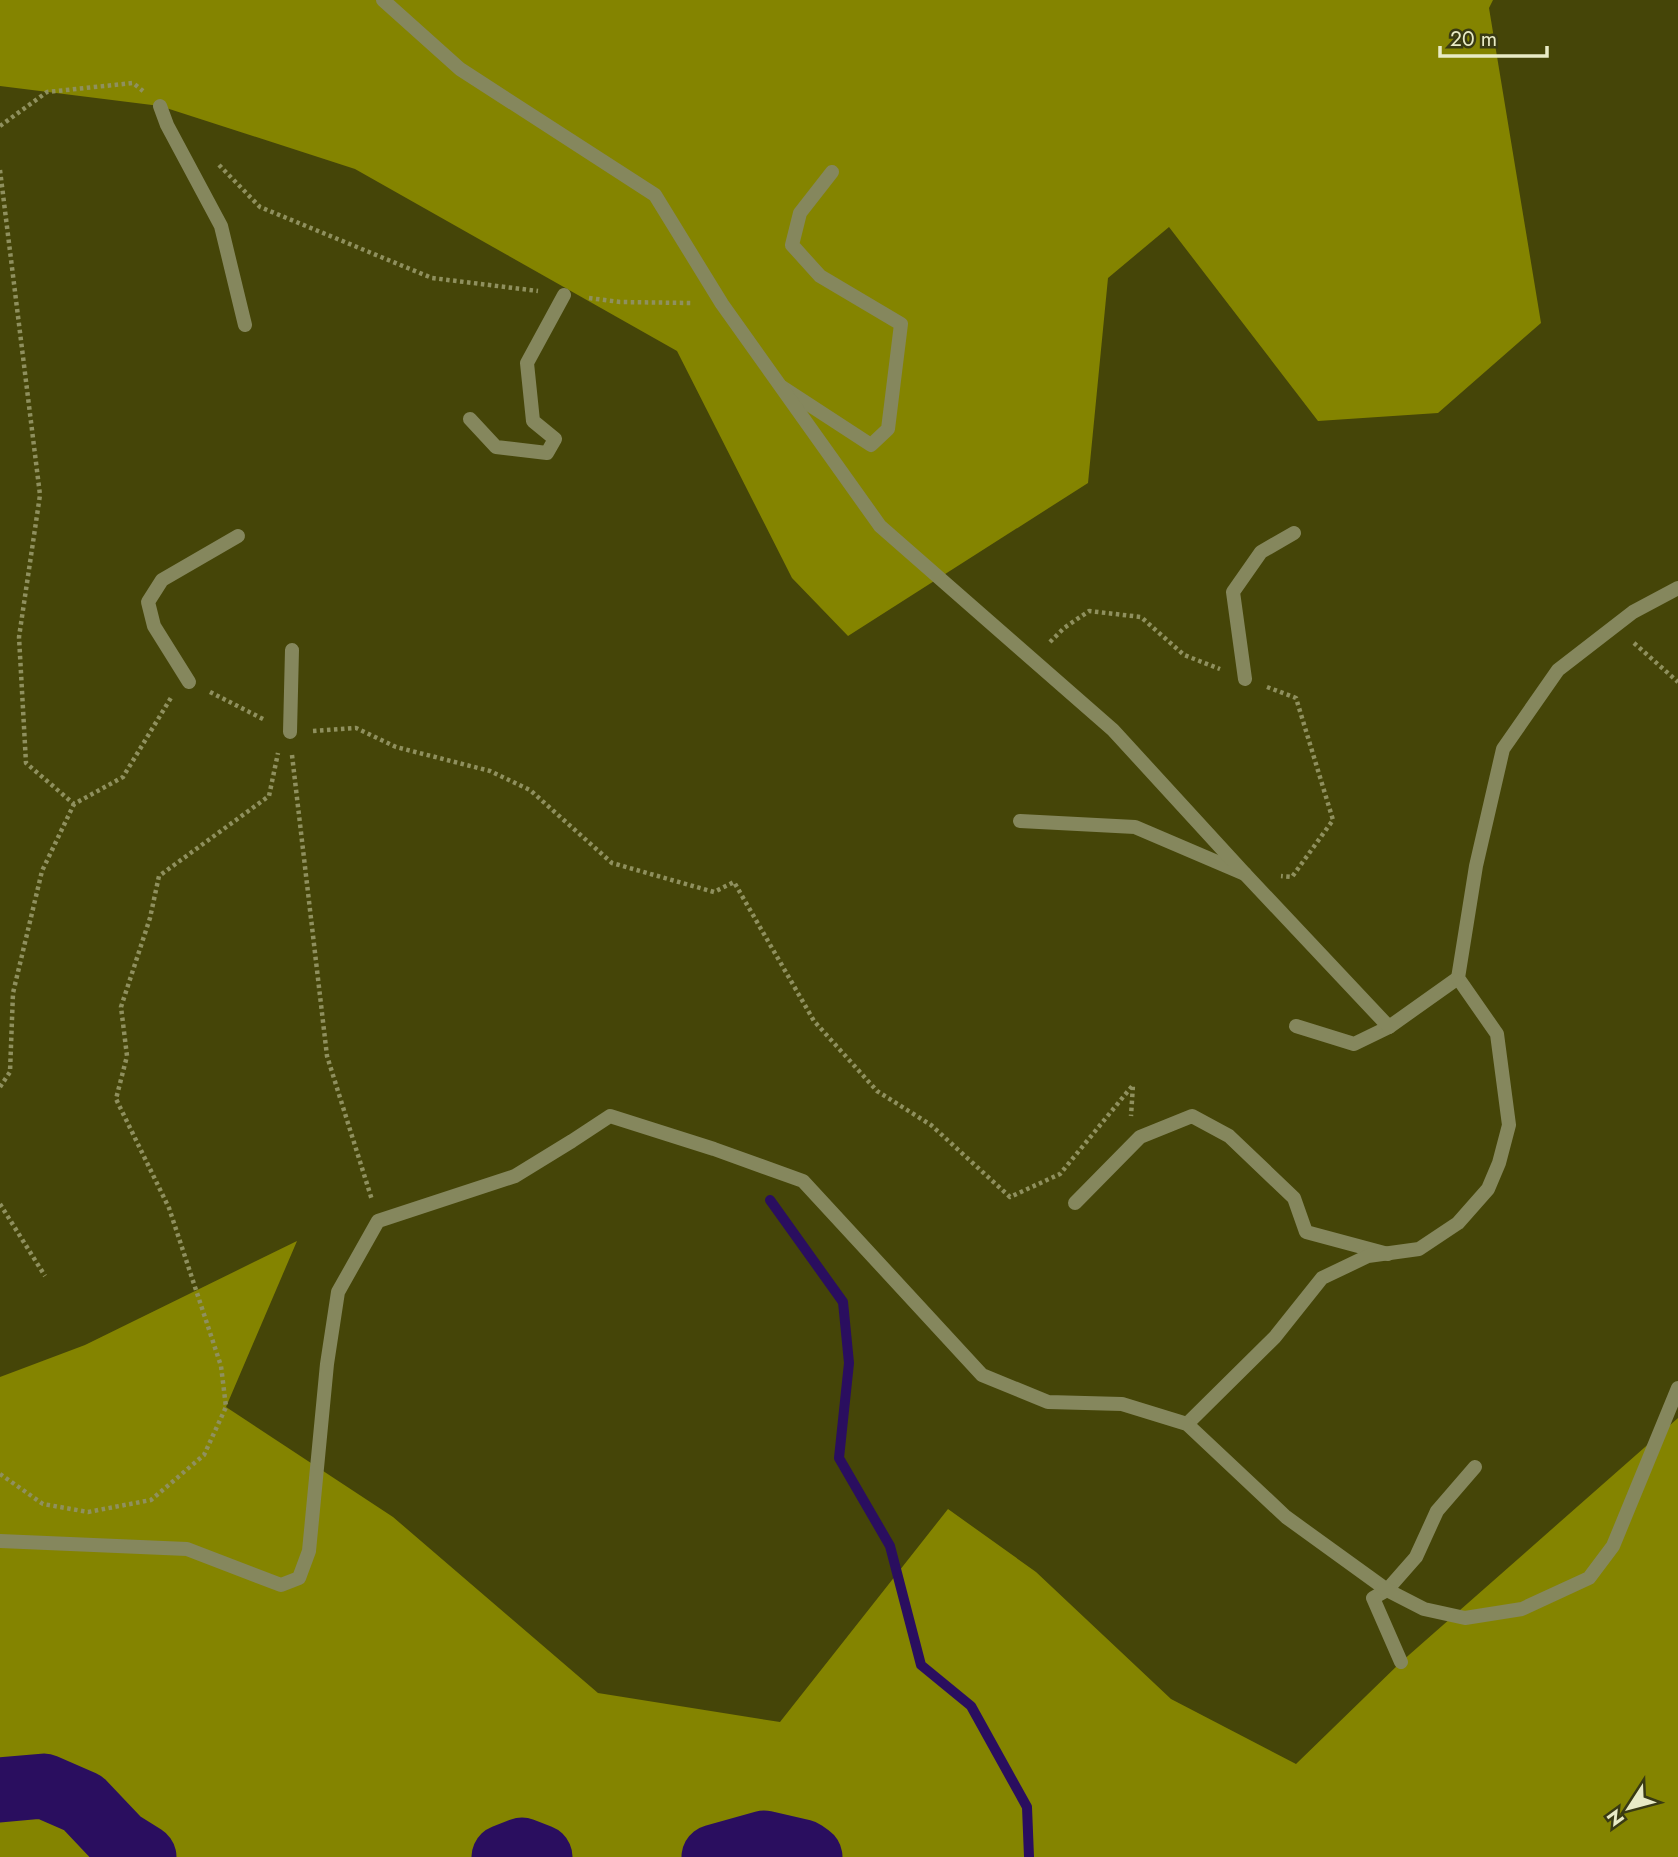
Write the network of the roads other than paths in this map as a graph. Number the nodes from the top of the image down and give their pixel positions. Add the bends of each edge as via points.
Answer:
1 (383, 0) edge
2 (160, 106) road end
3 (832, 172) dead end
4 (564, 295) road end
5 (245, 325) dead end
6 (780, 387) junction
7 (470, 419) dead end
8 (1294, 533) dead end
9 (238, 536) dead end
10 (1678, 588) edge
11 (292, 650) dead end
12 (1245, 679) road end
13 (189, 682) road end
14 (290, 732) road end
15 (1020, 821) dead end
16 (1245, 874) junction
17 (1458, 978) junction
18 (1296, 1026) dead end
19 (1389, 1027) junction
20 (1075, 1203) dead end
21 (1388, 1254) junction
22 (1678, 1388) edge
23 (1187, 1424) junction
24 (1475, 1467) dead end
25 (0, 1541) edge
26 (1387, 1590) junction
27 (1401, 1661) dead end

1 - 6 street via 460,69 655,195
2 - 5 street via 221,226
3 - 6 street via 800,213 792,245 820,276 901,324 888,429 871,444
4 - 7 street via 527,363 533,421 555,439 547,453 496,447
6 - 16 street via 880,526 1113,730
8 - 12 street via 1261,552 1233,592
9 - 13 street via 162,580 148,602 154,626
10 - 17 street via 1633,612 1558,670 1503,749 1476,866
11 - 14 street
15 - 16 street via 1135,827
16 - 19 street
17 - 19 street
17 - 21 street via 1497,1034 1509,1125 1488,1189 1458,1223 1419,1249
18 - 19 street via 1354,1044
20 - 21 street via 1140,1137 1192,1116 1229,1136 1294,1198 1306,1232
21 - 23 street via 1368,1256 1322,1278 1275,1337
22 - 26 street via 1613,1546 1589,1578 1521,1609 1465,1618 1424,1609
23 - 25 street via 1122,1404 1048,1402 982,1375 803,1181 610,1116 515,1176 378,1220 338,1292 309,1551 299,1578 281,1585 187,1549
23 - 26 street via 1286,1517
24 - 26 street via 1437,1511 1416,1557
26 - 27 street via 1373,1598

